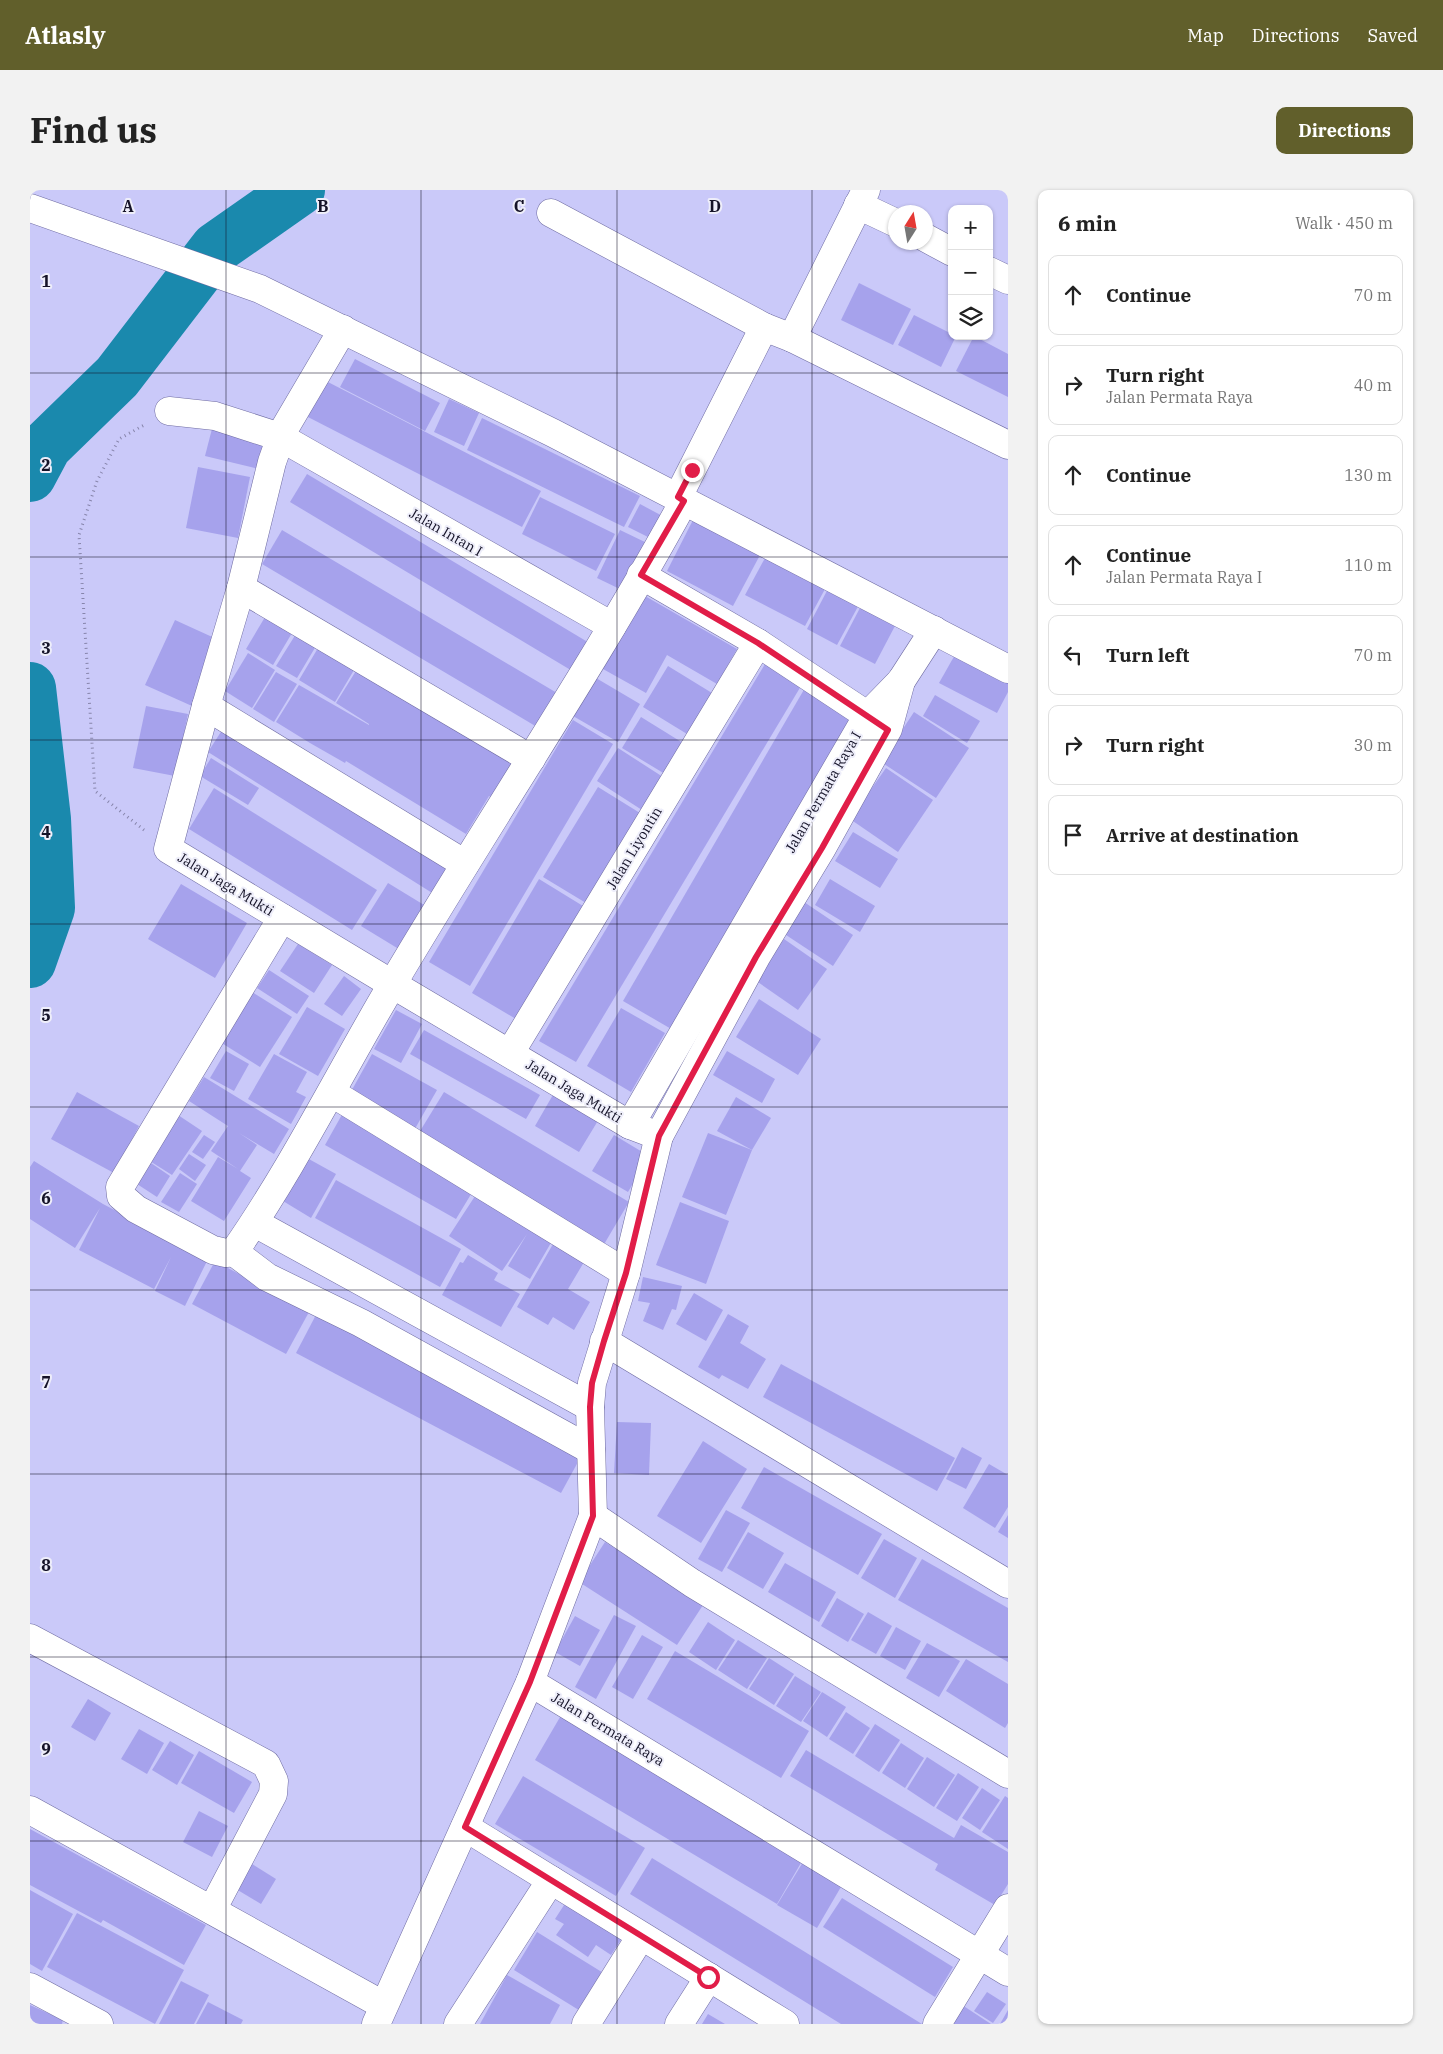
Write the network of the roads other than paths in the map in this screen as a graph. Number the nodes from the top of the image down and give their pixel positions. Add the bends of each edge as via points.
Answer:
1 (862, 197) edge
2 (30, 208) edge
3 (552, 213) dead end
4 (888, 217) edge
5 (933, 242) edge
6 (948, 250) edge
7 (993, 272) edge
8 (1008, 280) edge
9 (764, 327) junction
10 (343, 329) junction
11 (792, 338) junction
12 (169, 411) road end
13 (282, 434) junction
14 (1008, 446) edge
15 (681, 499) junction
16 (641, 575) junction
17 (241, 588) junction
18 (612, 626) junction
19 (934, 630) junction
20 (758, 643) junction
21 (1007, 666) edge
22 (206, 706) junction
23 (878, 722) junction
24 (531, 758) junction
25 (465, 864) junction
26 (282, 918) junction
27 (392, 984) junction
28 (510, 1053) junction
29 (332, 1093) junction
30 (630, 1125) junction
31 (659, 1136) junction
32 (255, 1223) junction
33 (234, 1252) junction
34 (626, 1273) junction
35 (604, 1341) junction
36 (590, 1407) junction
37 (591, 1450) junction
38 (593, 1516) junction
39 (1008, 1584) edge
40 (30, 1638) edge
41 (530, 1682) junction
42 (1008, 1774) edge
43 (30, 1810) edge
44 (465, 1827) junction
45 (550, 1880) junction
46 (1008, 1908) edge
47 (212, 1910) junction
48 (641, 1936) junction
49 (980, 1955) junction
50 (1008, 1972) edge
51 (708, 1977) junction
52 (30, 1987) edge
53 (379, 2015) edge
54 (780, 2023) edge
55 (99, 2024) edge
56 (458, 2024) edge
57 (586, 2024) edge
58 (679, 2024) edge
59 (937, 2024) edge

1 - 4 street
1 - 11 street
2 - 10 street via 260,288
3 - 9 street
5 - 6 street
7 - 8 street
9 - 11 street
9 - 15 street
10 - 13 street, Jalan Jaga Mukti
10 - 15 street
11 - 14 street
12 - 13 street, Jalan Intan I via 214,416
13 - 17 street, Jalan Jaga Mukti
13 - 18 street, Jalan Intan I
15 - 16 street
15 - 19 street
16 - 18 street
16 - 20 street
17 - 22 street, Jalan Jaga Mukti
17 - 24 street
18 - 24 street
19 - 21 street
19 - 23 street, Jalan Permata Raya I
20 - 23 street
20 - 28 street, Jalan Liyontin
22 - 25 street
22 - 26 street, Jalan Jaga Mukti via 168,849
23 - 30 street, Jalan Permata Raya I
23 - 31 street, Jalan Permata Raya I via 822,848 756,957
24 - 25 street
25 - 27 street
26 - 27 street, Jalan Jaga Mukti
26 - 33 street via 120,1187 122,1196 136,1210 213,1250 226,1254
27 - 28 street, Jalan Jaga Mukti
27 - 29 street
28 - 30 street, Jalan Jaga Mukti
29 - 32 street
29 - 34 street
30 - 31 street, Jalan Jaga Mukti
31 - 34 street, Jalan Permata Raya I
32 - 33 street
32 - 36 street
33 - 37 street via 267,1277 361,1323
34 - 35 street, Jalan Permata Raya I
35 - 36 street, Jalan Permata Raya I via 592,1383
35 - 39 street
36 - 37 street, Jalan Permata Raya I
37 - 38 street, Jalan Permata Raya I
38 - 41 street
38 - 42 street via 692,1582
40 - 47 street via 266,1764 274,1781 273,1794
41 - 44 street
41 - 49 street, Jalan Permata Raya
43 - 47 street
44 - 45 street
44 - 53 street
45 - 48 street
45 - 56 street
46 - 49 street
47 - 53 street
48 - 51 street
48 - 57 street
49 - 50 street, Jalan Permata Raya
49 - 59 street
51 - 54 street
51 - 58 street
52 - 55 street

